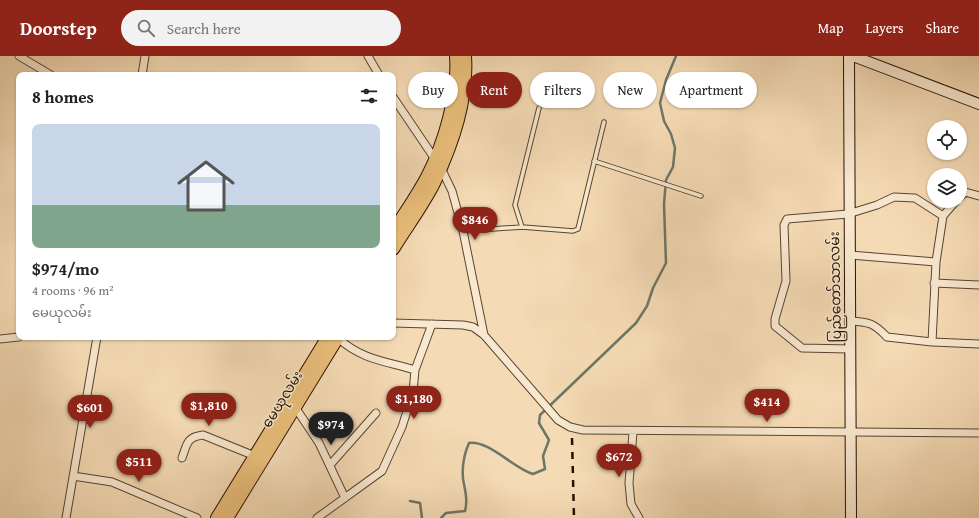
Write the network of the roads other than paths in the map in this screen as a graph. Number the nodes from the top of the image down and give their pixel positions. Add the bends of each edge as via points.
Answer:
1 (20, 56) edge
2 (145, 56) edge
3 (368, 56) edge
4 (456, 56) edge
5 (465, 56) edge
6 (849, 56) edge
7 (853, 56) edge
8 (46, 72) edge
9 (142, 72) edge
10 (377, 72) edge
11 (396, 102) edge
12 (979, 104) edge
13 (539, 108) dead end
14 (604, 122) dead end
15 (594, 161) junction
16 (437, 164) junction
17 (967, 193) edge
18 (701, 196) dead end
19 (979, 196) edge
20 (950, 208) edge
21 (848, 214) junction
22 (943, 216) junction
23 (396, 227) edge
24 (522, 227) junction
25 (463, 231) junction
26 (396, 244) edge
27 (850, 255) junction
28 (936, 262) junction
29 (934, 283) junction
30 (979, 285) edge
31 (850, 322) junction
32 (396, 323) edge
33 (432, 324) junction
34 (484, 335) junction
35 (16, 337) edge
36 (0, 339) edge
37 (96, 340) edge
38 (333, 340) edge
39 (333, 340) edge
40 (339, 340) edge
41 (932, 342) junction
42 (979, 344) edge
43 (850, 349) junction
44 (415, 370) junction
45 (295, 407) junction
46 (376, 413) dead end
47 (633, 432) junction
48 (850, 432) junction
49 (979, 433) edge
50 (255, 456) junction
51 (182, 458) dead end
52 (330, 465) junction
53 (73, 476) junction
54 (345, 498) junction
55 (66, 518) edge
56 (197, 518) edge
57 (217, 518) edge
58 (227, 518) edge
59 (317, 518) edge
60 (639, 518) edge
61 (851, 518) edge

1 - 8 street
2 - 9 street
3 - 10 street
4 - 16 main road via 454,92
5 - 16 main road via 463,93 451,145
6 - 21 street, ပြည်တော်သာလမ်း
7 - 12 street
11 - 16 street
13 - 24 lane via 515,206
14 - 15 lane
15 - 18 lane
15 - 24 lane via 578,229 573,231
16 - 23 main road
16 - 25 street via 452,191
16 - 26 main road via 435,182
17 - 19 street
20 - 22 street
21 - 22 street via 894,197 915,198
21 - 27 street, ပြည်တော်သာလမ်း
21 - 43 street via 787,219 784,224 786,281 775,326 802,348
22 - 28 street
24 - 25 lane
25 - 34 street
27 - 28 street
27 - 31 street, ပြည်တော်သာလမ်း
28 - 29 street
29 - 30 street
29 - 41 street
31 - 41 street via 866,322 877,326 887,337
31 - 43 street, ပြည်တော်သာလမ်း
32 - 33 street
33 - 34 street via 463,324
33 - 44 street
34 - 47 street via 563,423 583,430
35 - 36 street
37 - 53 street
38 - 45 main road, မေယုလမ်း
39 - 50 main road, မေယုလမ်း
40 - 44 street via 366,357
41 - 42 street
43 - 48 street, ပြည်တော်သာလမ်း
44 - 54 street via 413,392 402,427 382,471
45 - 52 street
45 - 58 main road, မေယုလမ်း
46 - 52 street
47 - 48 street
47 - 60 street via 628,483 631,504
48 - 49 street
48 - 61 street, ပြည်တော်သာလမ်း
50 - 51 street via 202,435 189,439
50 - 57 main road, မေယုလမ်း
52 - 54 street
53 - 55 street
53 - 56 street via 112,482
54 - 59 street

